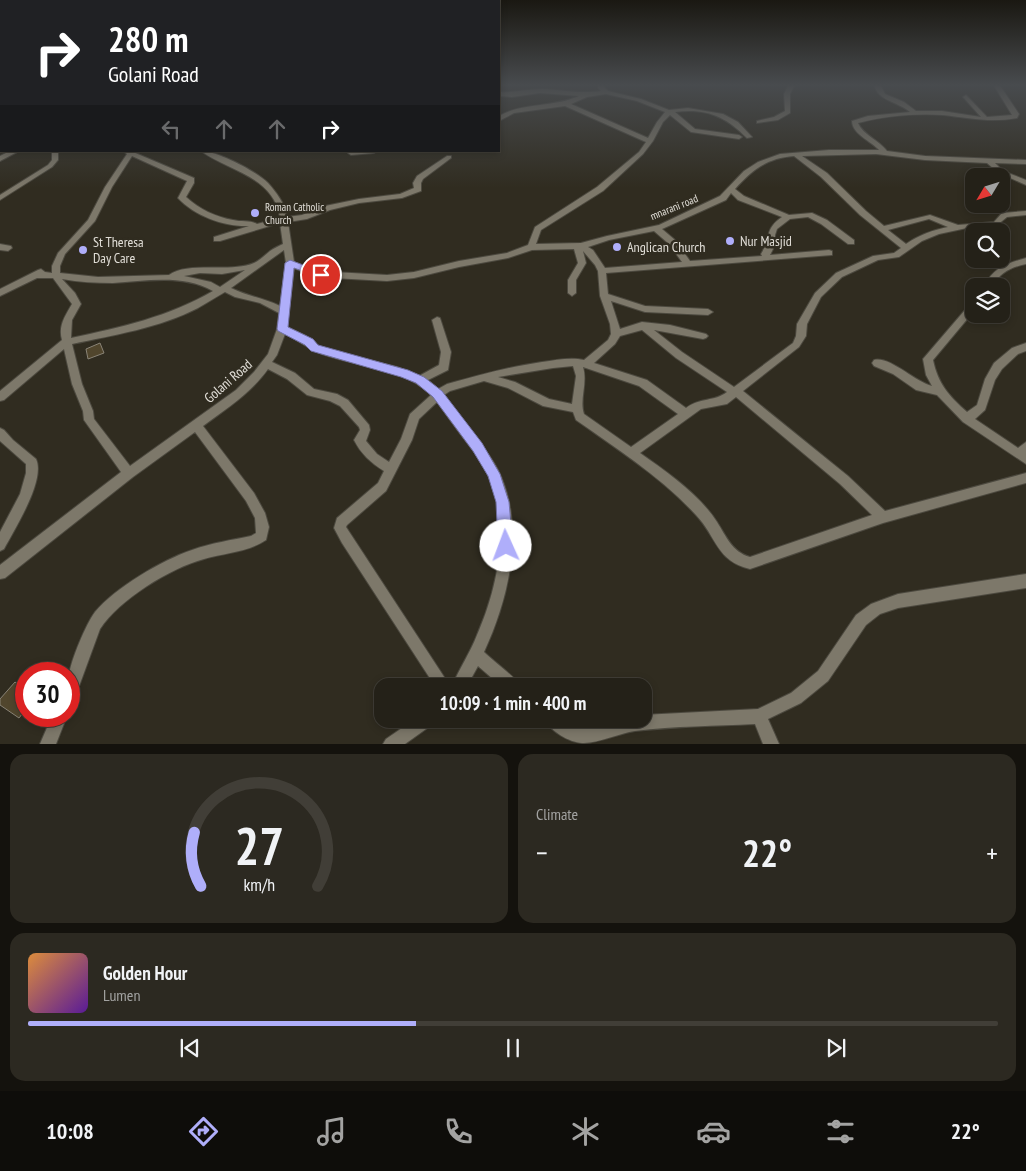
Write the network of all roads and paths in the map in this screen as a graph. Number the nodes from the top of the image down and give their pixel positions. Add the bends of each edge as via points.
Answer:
1 (599, 119) edge
2 (664, 119) edge
3 (680, 119) edge
4 (729, 119) edge
5 (776, 119) edge
6 (865, 119) edge
7 (986, 119) edge
8 (995, 119) edge
9 (760, 122) dead end
10 (739, 137) dead end
11 (749, 137) dead end
12 (650, 141) junction
13 (14, 152) edge
14 (55, 152) edge
15 (129, 152) edge
16 (206, 152) edge
17 (362, 152) edge
18 (884, 152) junction
19 (351, 153) dead end
20 (794, 154) junction
21 (449, 157) dead end
22 (0, 159) edge
23 (989, 162) junction
24 (1026, 162) edge
25 (1026, 183) edge
26 (732, 190) junction
27 (0, 198) edge
28 (1026, 213) edge
29 (788, 217) junction
30 (284, 220) junction
31 (271, 222) junction
32 (656, 228) junction
33 (958, 228) junction
34 (882, 229) junction
35 (217, 239) dead end
36 (851, 242) dead end
37 (288, 245) junction
38 (531, 247) junction
39 (580, 247) junction
40 (906, 248) junction
41 (829, 253) dead end
42 (767, 258) junction
43 (56, 261) junction
44 (1026, 261) edge
45 (290, 263) junction
46 (260, 264) junction
47 (688, 265) junction
48 (602, 271) junction
49 (36, 275) junction
50 (56, 276) junction
51 (169, 276) junction
52 (993, 278) edge
53 (222, 290) junction
54 (0, 293) edge
55 (572, 293) dead end
56 (604, 296) junction
57 (286, 312) junction
58 (708, 312) dead end
59 (965, 316) edge
60 (438, 320) dead end
61 (642, 325) junction
62 (282, 329) junction
63 (616, 334) junction
64 (704, 336) dead end
65 (66, 342) junction
66 (1026, 348) edge
67 (581, 363) junction
68 (877, 363) dead end
69 (267, 364) junction
70 (485, 378) junction
71 (420, 380) junction
72 (735, 391) junction
73 (942, 392) junction
74 (438, 394) junction
75 (0, 397) edge
76 (577, 409) junction
77 (686, 414) junction
78 (967, 418) junction
79 (196, 425) junction
80 (0, 433) edge
81 (631, 453) junction
82 (1024, 453) edge
83 (392, 469) junction
84 (129, 472) junction
85 (1026, 478) edge
86 (883, 518) junction
87 (0, 545) edge
88 (0, 573) edge
89 (1026, 581) edge
90 (476, 654) junction
91 (80, 665) edge
92 (437, 678) edge
93 (463, 678) edge
94 (502, 678) edge
95 (759, 716) junction
96 (652, 722) edge
97 (55, 727) edge
98 (415, 728) edge
99 (565, 728) edge
100 (616, 728) edge
101 (48, 744) edge
102 (391, 744) edge
103 (771, 744) edge

1 - 12 street
2 - 12 street
3 - 10 street via 693,131
4 - 11 street
5 - 9 street
6 - 18 street via 854,122
7 - 8 street
12 - 38 street via 596,193 538,229
13 - 22 street
14 - 27 street via 55,160 50,166
15 - 31 street via 191,180 182,198 190,206 230,224
15 - 43 street via 88,224
16 - 30 street, Golani Road via 264,183 274,195
17 - 19 street
18 - 20 street, mnarani road
18 - 23 street, mnarani road
20 - 26 street, mnarani road via 760,163 746,172
20 - 34 street via 824,174
21 - 30 street via 420,178 418,190 412,193 345,204
23 - 24 street, mnarani road
23 - 25 street via 1004,174
26 - 29 street via 741,198
26 - 32 street, mnarani road via 723,198
28 - 33 street via 1005,215 996,224
29 - 36 street via 809,215
29 - 42 street via 771,232 771,245 765,254
30 - 31 street
30 - 37 street, Golani Road
31 - 35 street
32 - 39 street, mnarani road
32 - 47 street via 672,242
33 - 34 street via 930,217
33 - 40 street via 937,232
34 - 40 street
37 - 45 street, Golani Road
37 - 46 street
38 - 39 street, mnarani road
38 - 45 street, mnarani road via 508,255 387,278 315,274
39 - 48 street via 595,257
39 - 55 street via 582,263 572,280
40 - 72 street via 896,255 870,260 834,278 818,295 802,324 796,345
41 - 42 street
42 - 47 street
43 - 49 street
43 - 50 street
44 - 52 street via 1001,269
45 - 57 street, Golani Road
46 - 51 street via 244,269 200,270
46 - 53 street
47 - 48 street
48 - 56 street
49 - 50 street
49 - 54 street
50 - 51 street via 96,280
50 - 65 street via 74,296 76,304 65,328
51 - 53 street
53 - 57 street via 263,301
53 - 65 street via 170,316
56 - 58 street via 646,309
56 - 63 street
57 - 62 street, Golani Road
59 - 73 street via 928,359 931,375
60 - 71 street via 446,359 444,367
61 - 63 street
61 - 64 street via 669,327
61 - 72 street via 679,355
62 - 69 street, Golani Road
62 - 71 street via 309,342 314,348
63 - 67 street via 612,342
65 - 75 street
65 - 84 street via 89,420
66 - 78 street via 1014,351 998,366 981,407
67 - 70 street via 525,368
67 - 76 street
67 - 77 street via 643,383
68 - 73 street via 897,371 920,387
69 - 79 street, Golani Road via 240,393
69 - 83 street via 292,376 311,392 344,403 364,425 360,440 363,446
70 - 74 street via 447,388
70 - 76 street via 511,384 547,404
71 - 74 street
72 - 77 street via 723,401 698,405
72 - 86 street via 844,480
73 - 78 street via 952,408
74 - 83 street via 414,417
74 - 90 street via 494,474 502,502 505,560 491,615
76 - 81 street via 580,417
77 - 81 street
78 - 82 street
79 - 84 street, Golani Road
79 - 91 street via 250,497 261,517 262,536 254,541 185,559 116,603 99,618
80 - 87 street via 32,462 33,474
81 - 86 street via 707,518 727,552 742,562
83 - 92 street via 382,487 349,513 340,528
84 - 88 street, Golani Road
85 - 86 street
89 - 95 street via 898,601 876,609 861,620 823,676 796,698
90 - 93 street
90 - 94 street
95 - 96 street
95 - 103 street
97 - 101 street
98 - 102 street
99 - 100 street via 572,734 584,736

